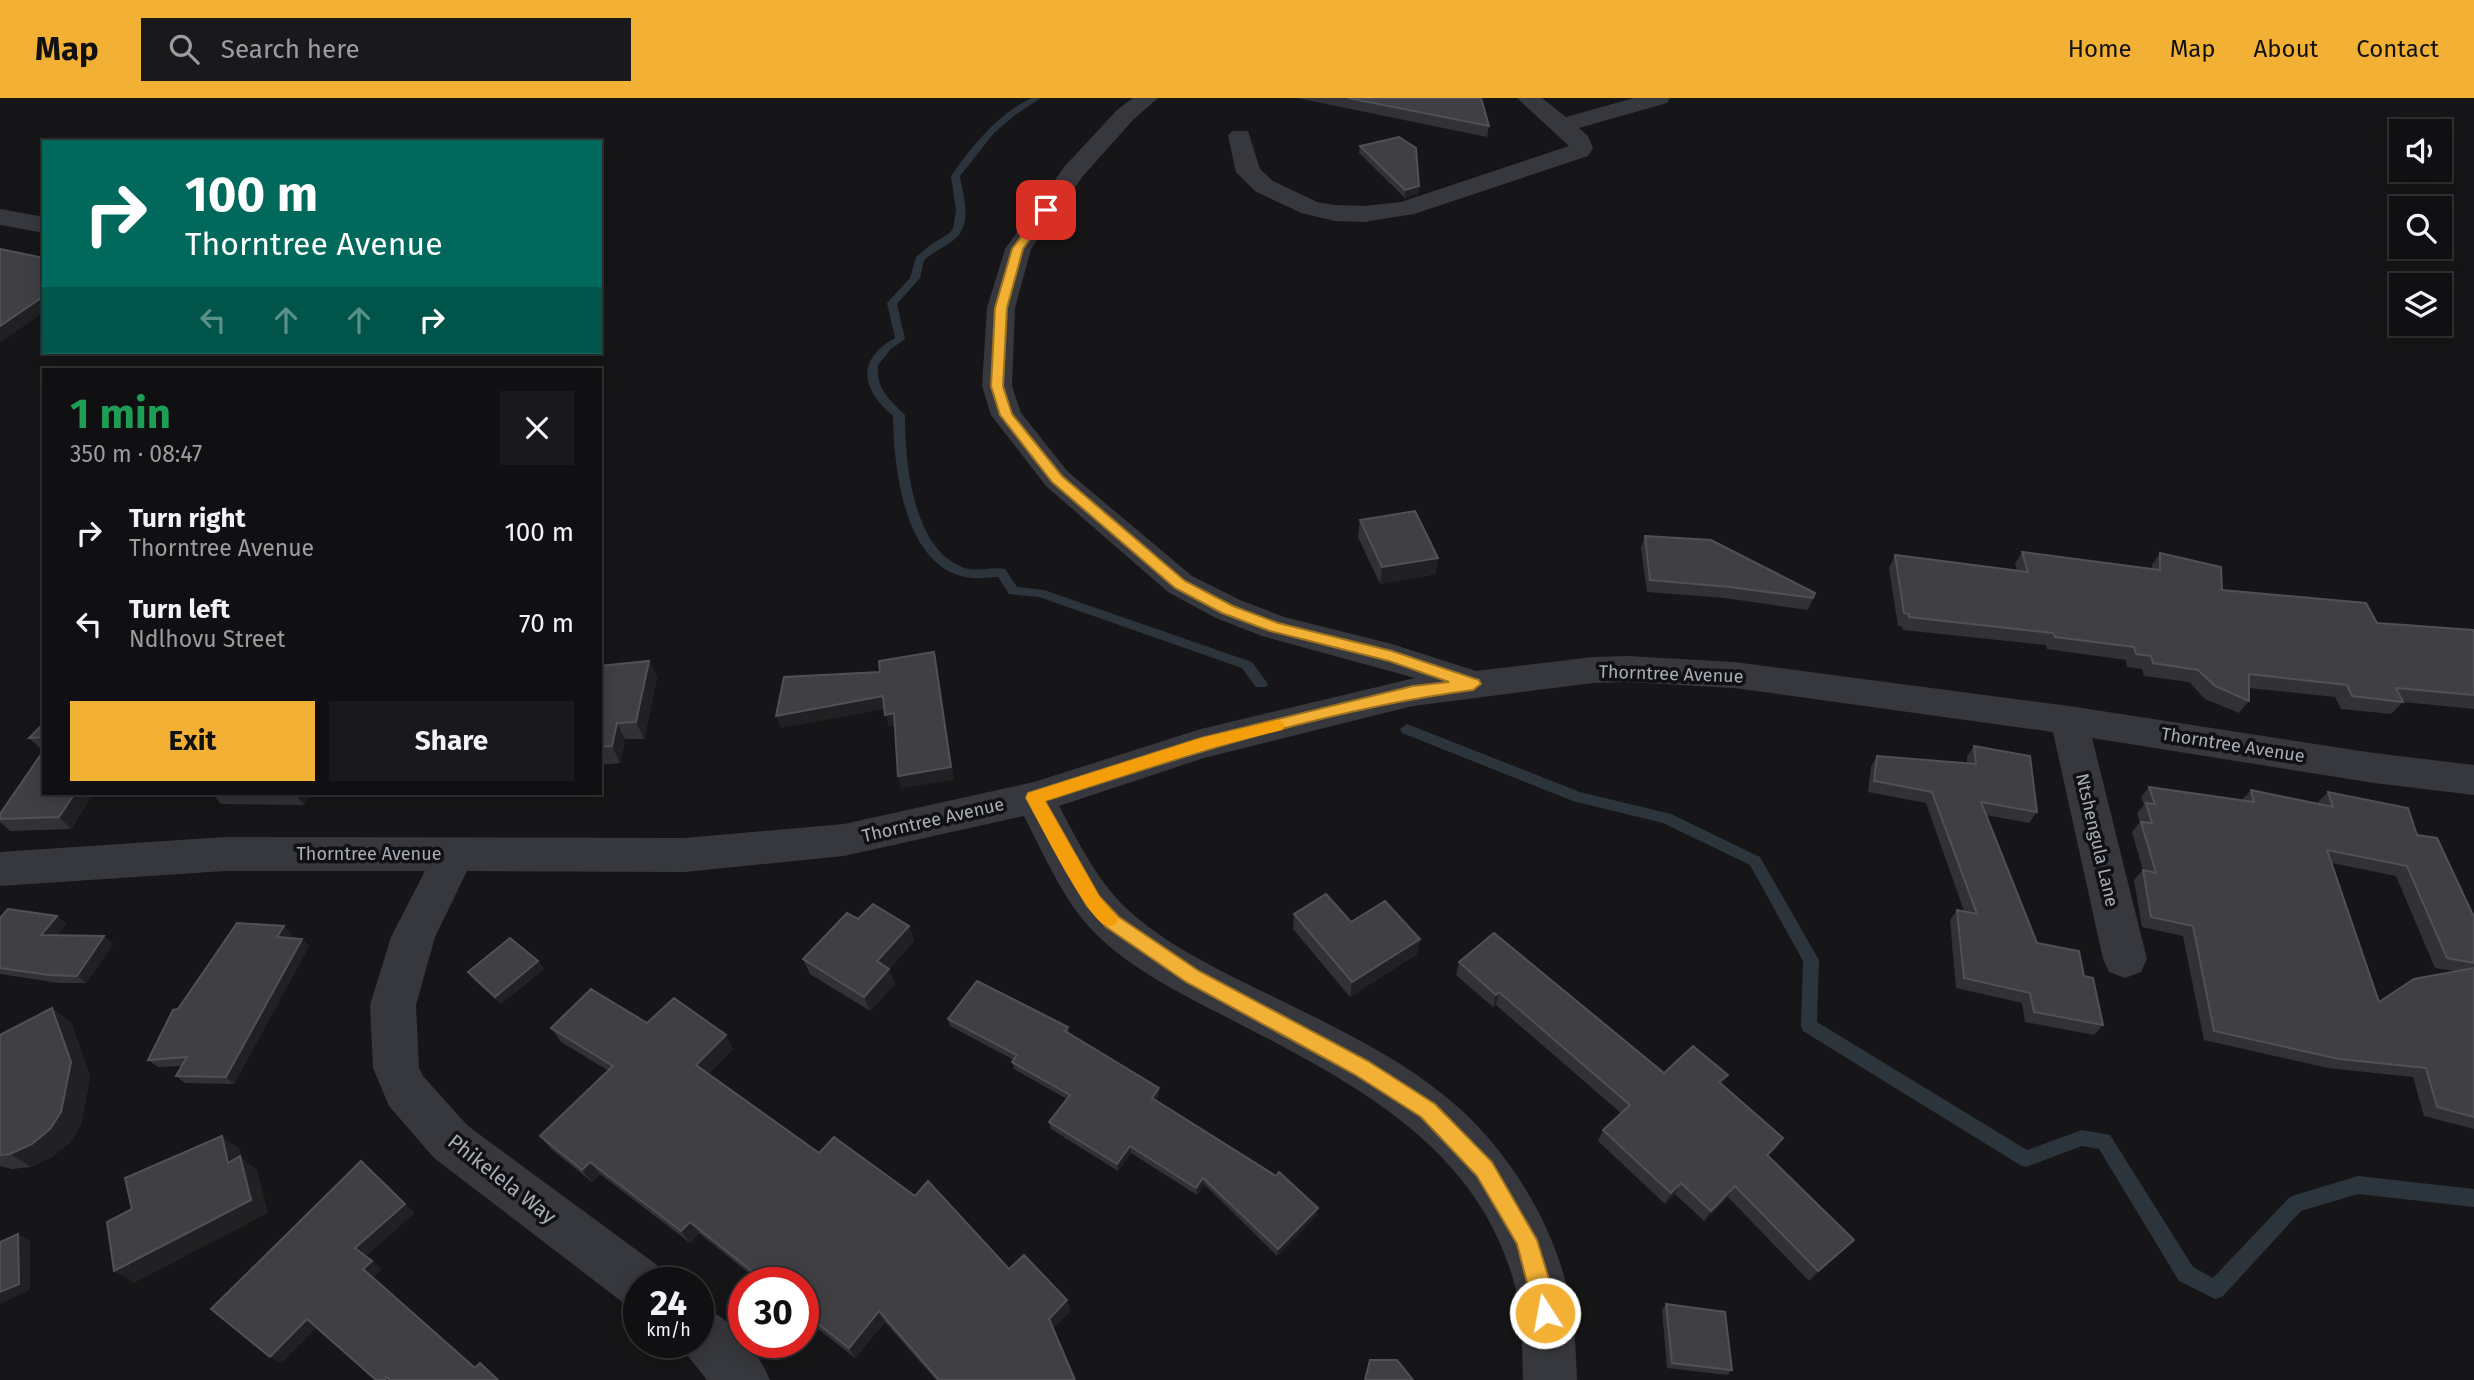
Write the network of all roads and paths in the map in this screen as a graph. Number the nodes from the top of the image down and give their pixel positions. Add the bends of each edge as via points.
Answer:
1 (1147, 98) edge
2 (1528, 98) edge
3 (1660, 98) edge
4 (1564, 125) junction
5 (1240, 136) dead end
6 (0, 217) edge
7 (42, 225) edge
8 (1473, 684) junction
9 (2068, 720) junction
10 (2474, 780) edge
11 (1034, 798) junction
12 (454, 855) junction
13 (0, 869) edge
14 (2125, 959) dead end
15 (623, 1271) edge
16 (714, 1348) edge
17 (743, 1380) edge
18 (1550, 1380) edge

1 - 8 street via 1125,115 1074,171 1018,249 1001,308 997,386 1006,415 1057,479 1180,584 1228,610 1275,627 1392,657
2 - 4 street
3 - 4 street
4 - 5 street via 1580,141 1581,148 1573,154 1405,209 1364,214 1310,208 1264,186 1248,172
6 - 7 street
8 - 9 street, Thorntree Avenue via 1629,669 1734,675
8 - 11 street, Thorntree Avenue via 1413,692 1201,744
9 - 10 street, Thorntree Avenue
9 - 14 street, Ntshengula Lane
11 - 12 street, Thorntree Avenue via 844,840 684,855
11 - 18 street via 1093,901 1112,922 1193,977 1361,1067 1428,1111 1485,1169 1526,1240 1542,1292
12 - 13 street, Thorntree Avenue via 225,854
12 - 15 street, Phikelela Way via 413,937 393,1004 396,1068 407,1091 451,1142
16 - 17 street

